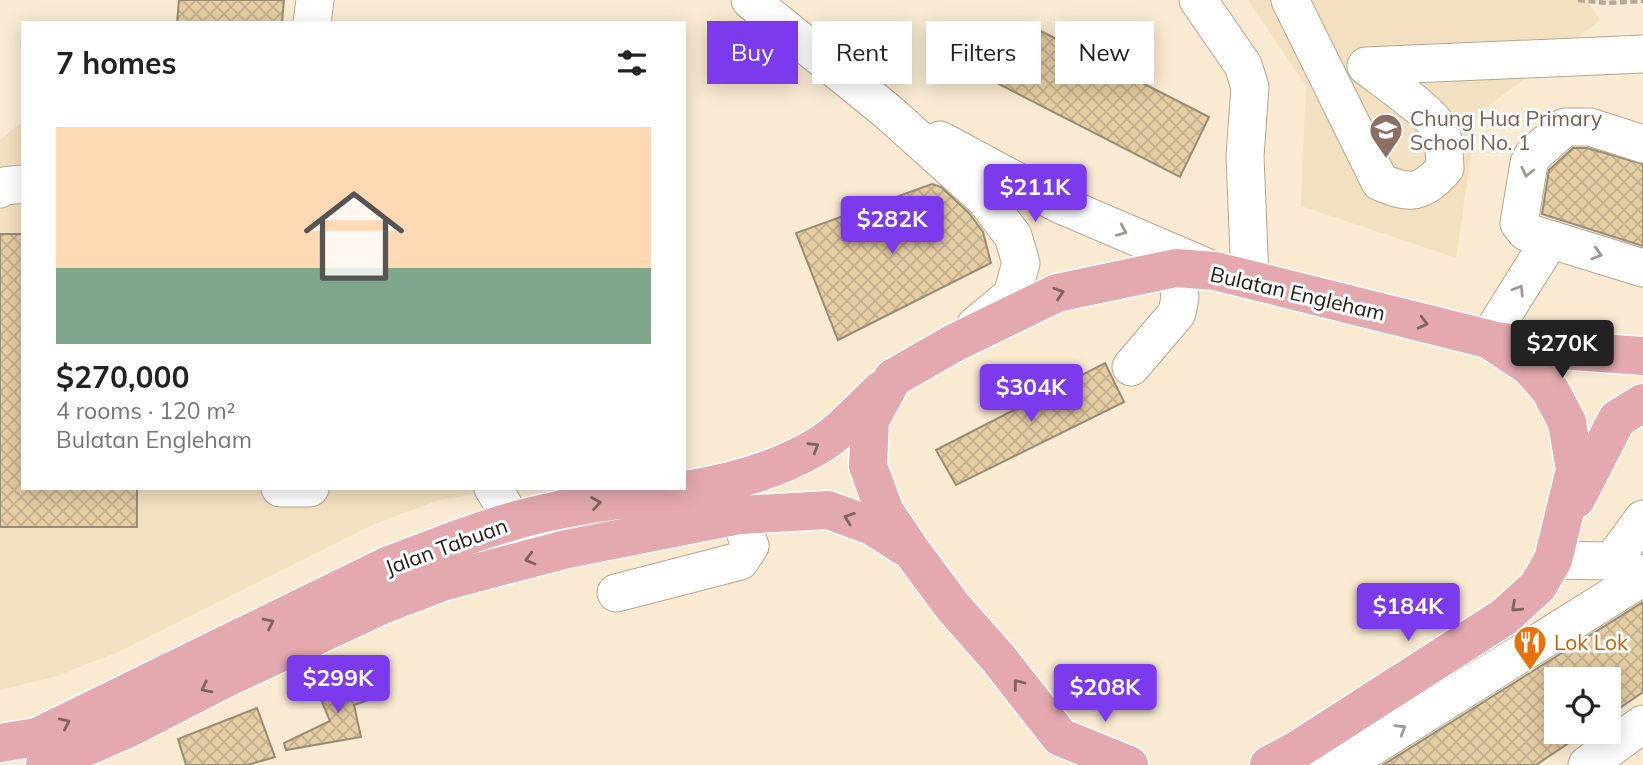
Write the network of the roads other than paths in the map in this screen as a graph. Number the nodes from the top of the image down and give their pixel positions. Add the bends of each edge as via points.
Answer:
1 (315, 0) edge
2 (750, 0) edge
3 (1198, 0) edge
4 (1290, 0) edge
5 (312, 21) edge
6 (1643, 54) edge
7 (887, 111) junction
8 (1643, 144) edge
9 (21, 184) edge
10 (0, 190) edge
11 (1550, 240) junction
12 (1175, 268) junction
13 (1643, 268) edge
14 (1232, 275) junction
15 (1488, 339) junction
16 (954, 343) junction
17 (1643, 356) edge
18 (1131, 367) dead end
19 (894, 378) junction
20 (1643, 403) edge
21 (686, 486) edge
22 (495, 490) edge
23 (640, 490) edge
24 (549, 499) edge
25 (739, 515) junction
26 (1643, 519) edge
27 (513, 521) junction
28 (1557, 544) junction
29 (910, 550) junction
30 (1633, 571) edge
31 (616, 593) dead end
32 (1643, 724) edge
33 (0, 743) edge
34 (1063, 751) edge
35 (1294, 760) edge
36 (45, 765) edge
37 (1129, 765) edge
38 (1343, 765) edge
39 (1587, 765) edge

1 - 5 street
2 - 7 street
3 - 14 street via 1243,65 1250,87
4 - 6 street via 1380,183 1404,192 1430,184 1445,167 1439,128 1426,112 1366,66
7 -> 14 street via 1059,204
7 - 16 street via 985,199 1013,236 1021,263 1012,295
8 -> 11 street via 1578,125 1565,127 1533,155 1519,223 1526,232
9 - 10 street
11 -> 13 street
15 -> 11 street
12 - 14 main road, Bulatan Engleham
16 -> 12 main road, Bulatan Engleham via 1057,293
12 - 18 street via 1180,297 1177,313
14 -> 15 main road, Bulatan Engleham
15 - 17 main road
15 - 28 main road, Bulatan Engleham via 1530,367 1550,390 1567,422 1575,470
16 - 19 main road, Bulatan Engleham
21 -> 19 main road, Jalan Tabuan via 732,481 778,467 819,446
19 - 29 main road, Bulatan Engleham via 870,420 868,466 885,512
20 - 28 main road via 1618,419
22 - 27 street
24 -> 23 main road, Jalan Tabuan
24 - 27 main road, Jalan Tabuan
29 -> 25 main road, Jalan Tabuan via 872,526 828,510
25 - 31 street via 750,546 740,561
25 -> 36 main road, Jalan Tabuan via 567,549 444,581 382,605
26 - 30 street
33 -> 27 main road, Jalan Tabuan via 37,737 387,566
28 - 30 street
28 -> 35 main road, Bulatan Engleham via 1538,586 1504,617
34 -> 29 main road, Bulatan Engleham via 999,659
38 -> 30 street
32 - 39 street
34 - 37 main road, Bulatan Engleham

